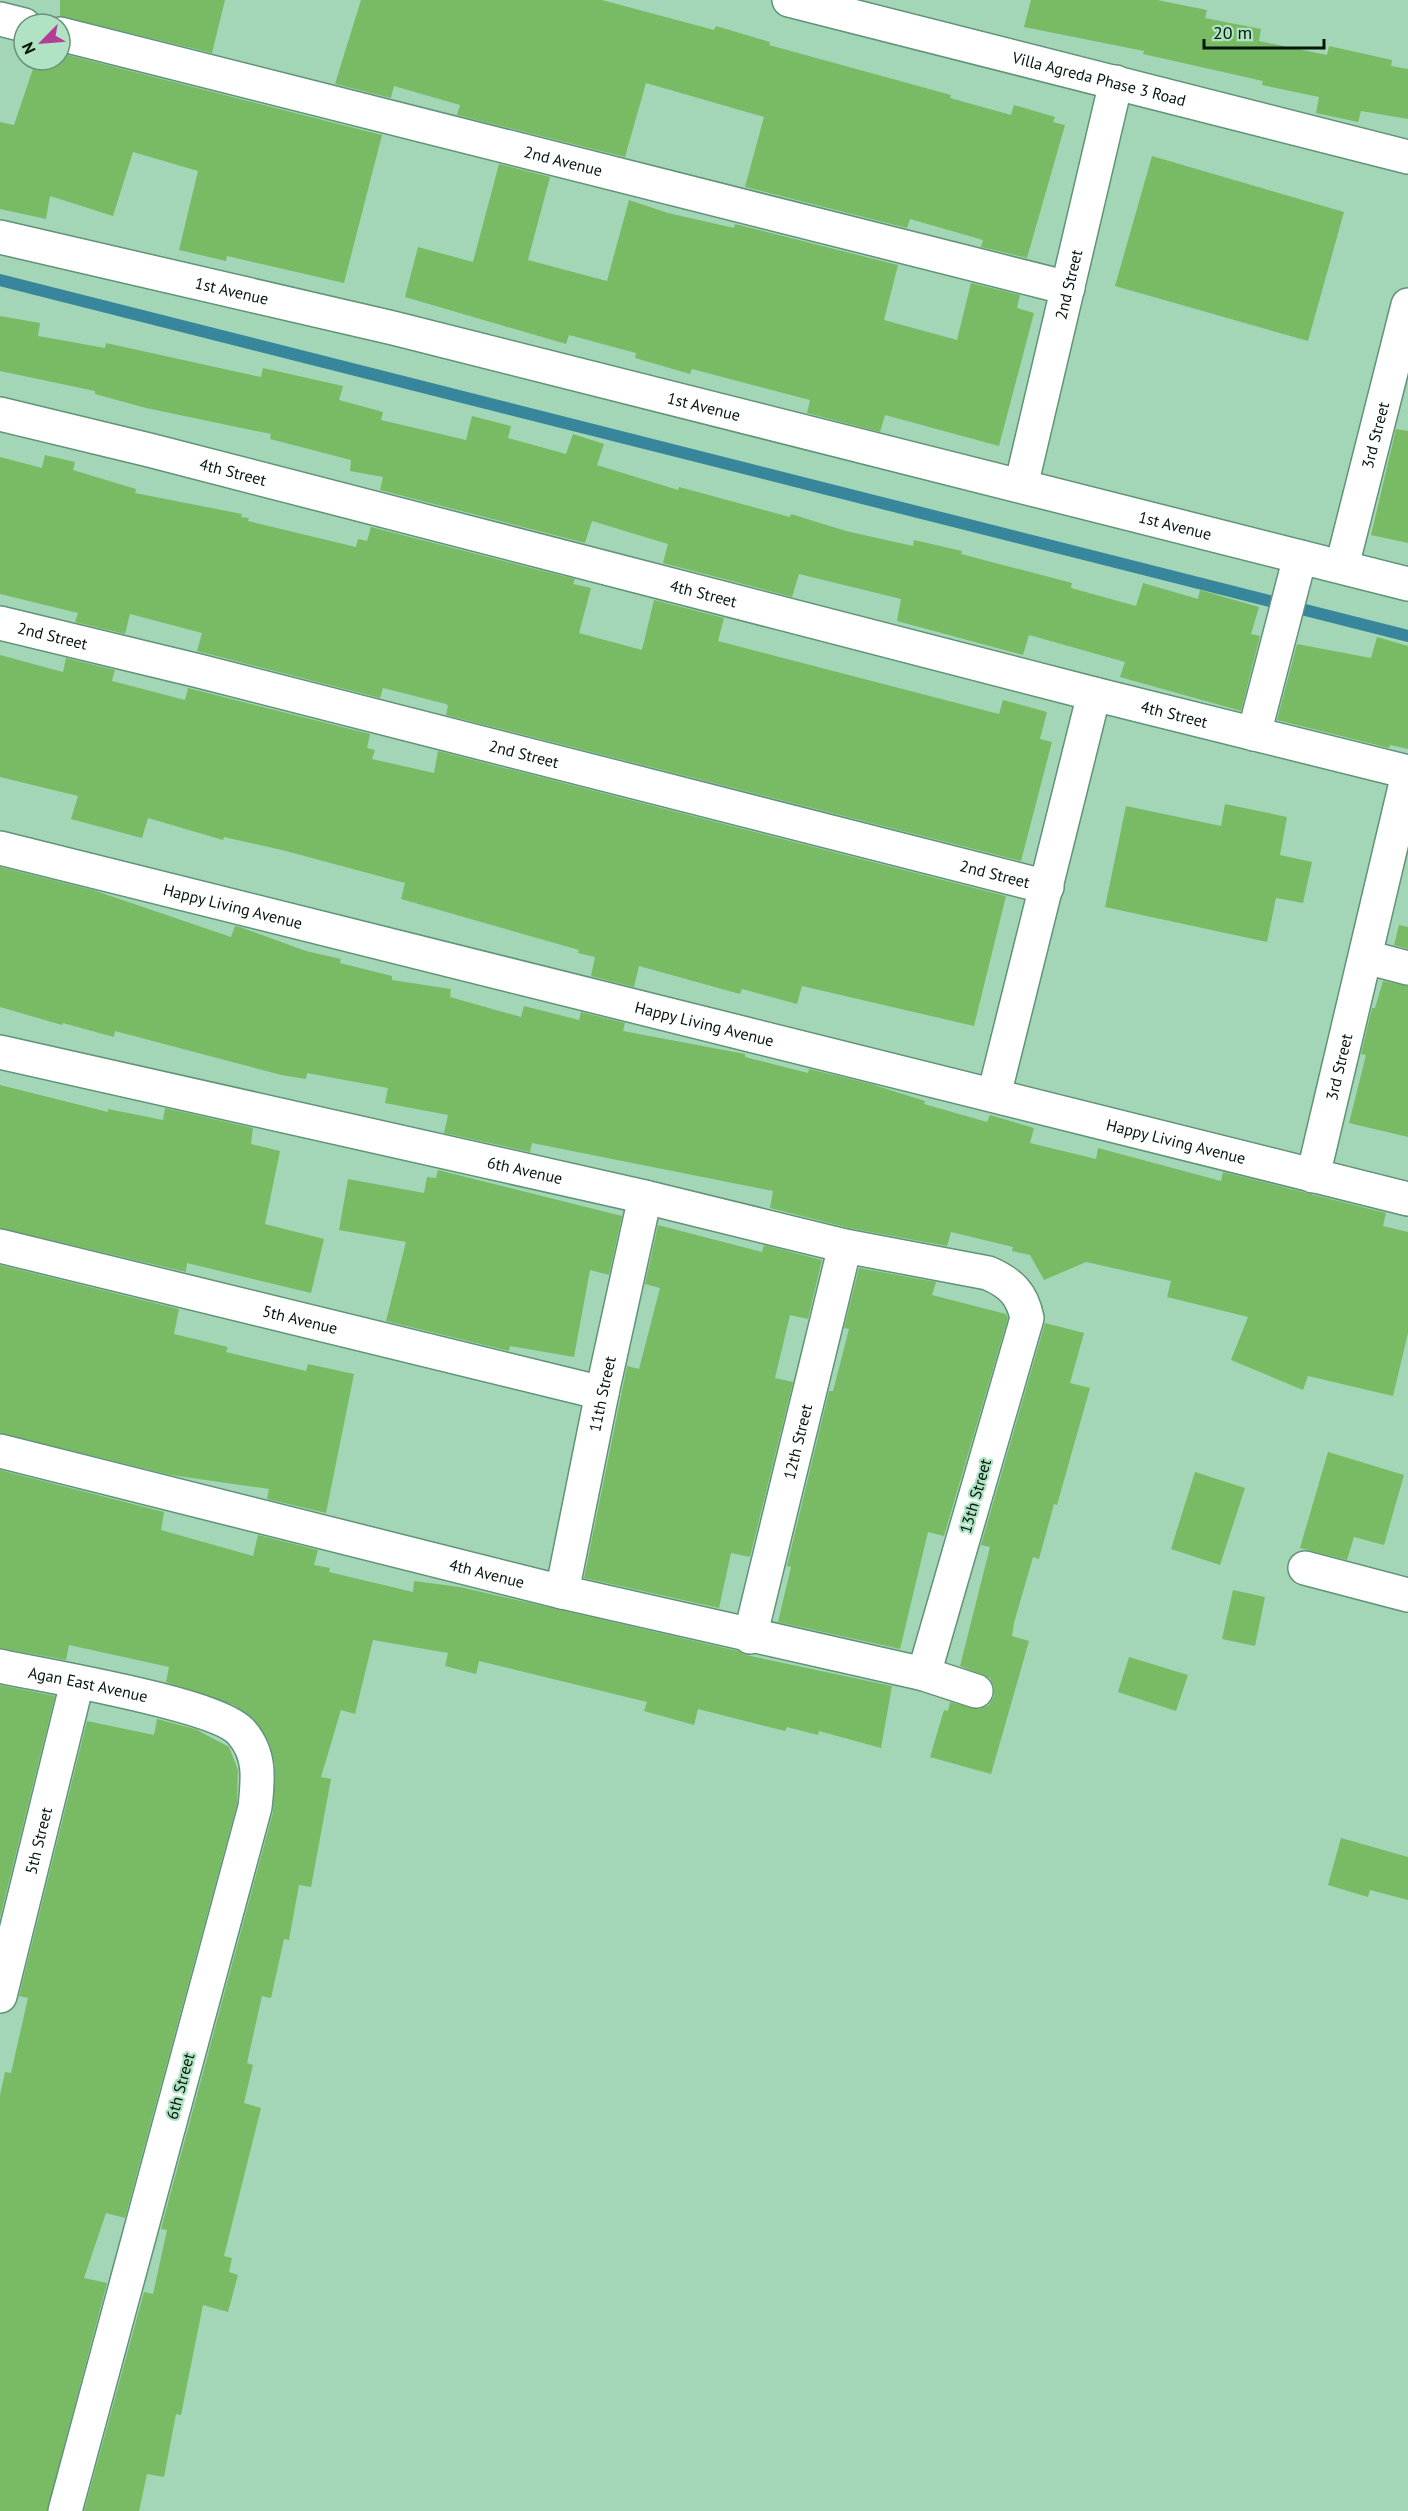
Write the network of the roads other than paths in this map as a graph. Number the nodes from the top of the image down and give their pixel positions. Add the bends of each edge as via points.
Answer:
1 (789, 0) edge
2 (72, 37) edge
3 (1116, 82) junction
4 (1408, 157) edge
5 (0, 237) edge
6 (1068, 288) junction
7 (1408, 305) edge
8 (1401, 370) edge
9 (0, 414) edge
10 (1021, 486) junction
11 (1300, 556) junction
12 (1342, 566) junction
13 (1408, 584) edge
14 (0, 623) edge
15 (1094, 694) junction
16 (1254, 734) junction
17 (1408, 773) edge
18 (0, 848) edge
19 (1047, 887) junction
20 (1366, 957) junction
21 (1408, 968) edge
22 (0, 1052) edge
23 (994, 1095) junction
24 (1313, 1176) junction
25 (645, 1197) junction
26 (1408, 1199) edge
27 (0, 1246) edge
28 (845, 1246) junction
29 (1027, 1318) joint
30 (602, 1393) junction
31 (0, 1450) edge
32 (1305, 1568) dead end
33 (562, 1592) junction
34 (1408, 1594) edge
35 (750, 1637) junction
36 (0, 1666) edge
37 (924, 1674) junction
38 (77, 1683) junction
39 (976, 1691) dead end
40 (176, 1704) joint
41 (0, 1996) edge
42 (65, 2511) edge

1 - 3 street, Villa Agreda Phase 3 Road
2 - 6 street, 2nd Avenue
3 - 4 street, Villa Agreda Phase 3 Road
3 - 6 street, 2nd Street
5 - 10 street, 1st Avenue via 393,328
6 - 10 street, 2nd Street
7 - 8 street, 3rd Street
8 - 12 street, 3rd Street
9 - 15 street, 4th Street
10 - 11 street, 1st Avenue
11 - 12 street, 1st Avenue
11 - 16 street
12 - 13 street, 1st Avenue
14 - 19 street, 2nd Street
15 - 16 street, 4th Street
15 - 19 street, 2nd Street
16 - 17 street, 4th Street
17 - 20 street, 3rd Street
18 - 23 street, Happy Living Avenue
19 - 23 street, 2nd Street
20 - 21 street
20 - 24 street, 3rd Street
22 - 25 street, 6th Avenue
23 - 24 street, Happy Living Avenue
24 - 26 street, Happy Living Avenue
25 - 28 street, 6th Avenue
25 - 30 street, 11th Street
27 - 30 street, 5th Avenue
28 - 29 street, 6th Avenue via 988,1273 1005,1280 1017,1291
28 - 35 street, 12th Street
29 - 37 street, 13th Street
30 - 33 street, 11th Street
31 - 33 street, 4th Avenue
32 - 34 street
33 - 35 street, 4th Avenue
35 - 37 street, 4th Avenue
36 - 38 street, Agan East Avenue
37 - 39 street, 4th Avenue
38 - 40 street, Agan East Avenue
38 - 41 street, 5th Street
40 - 42 street, 6th Street via 228,1720 242,1732 256,1758 255,1807

